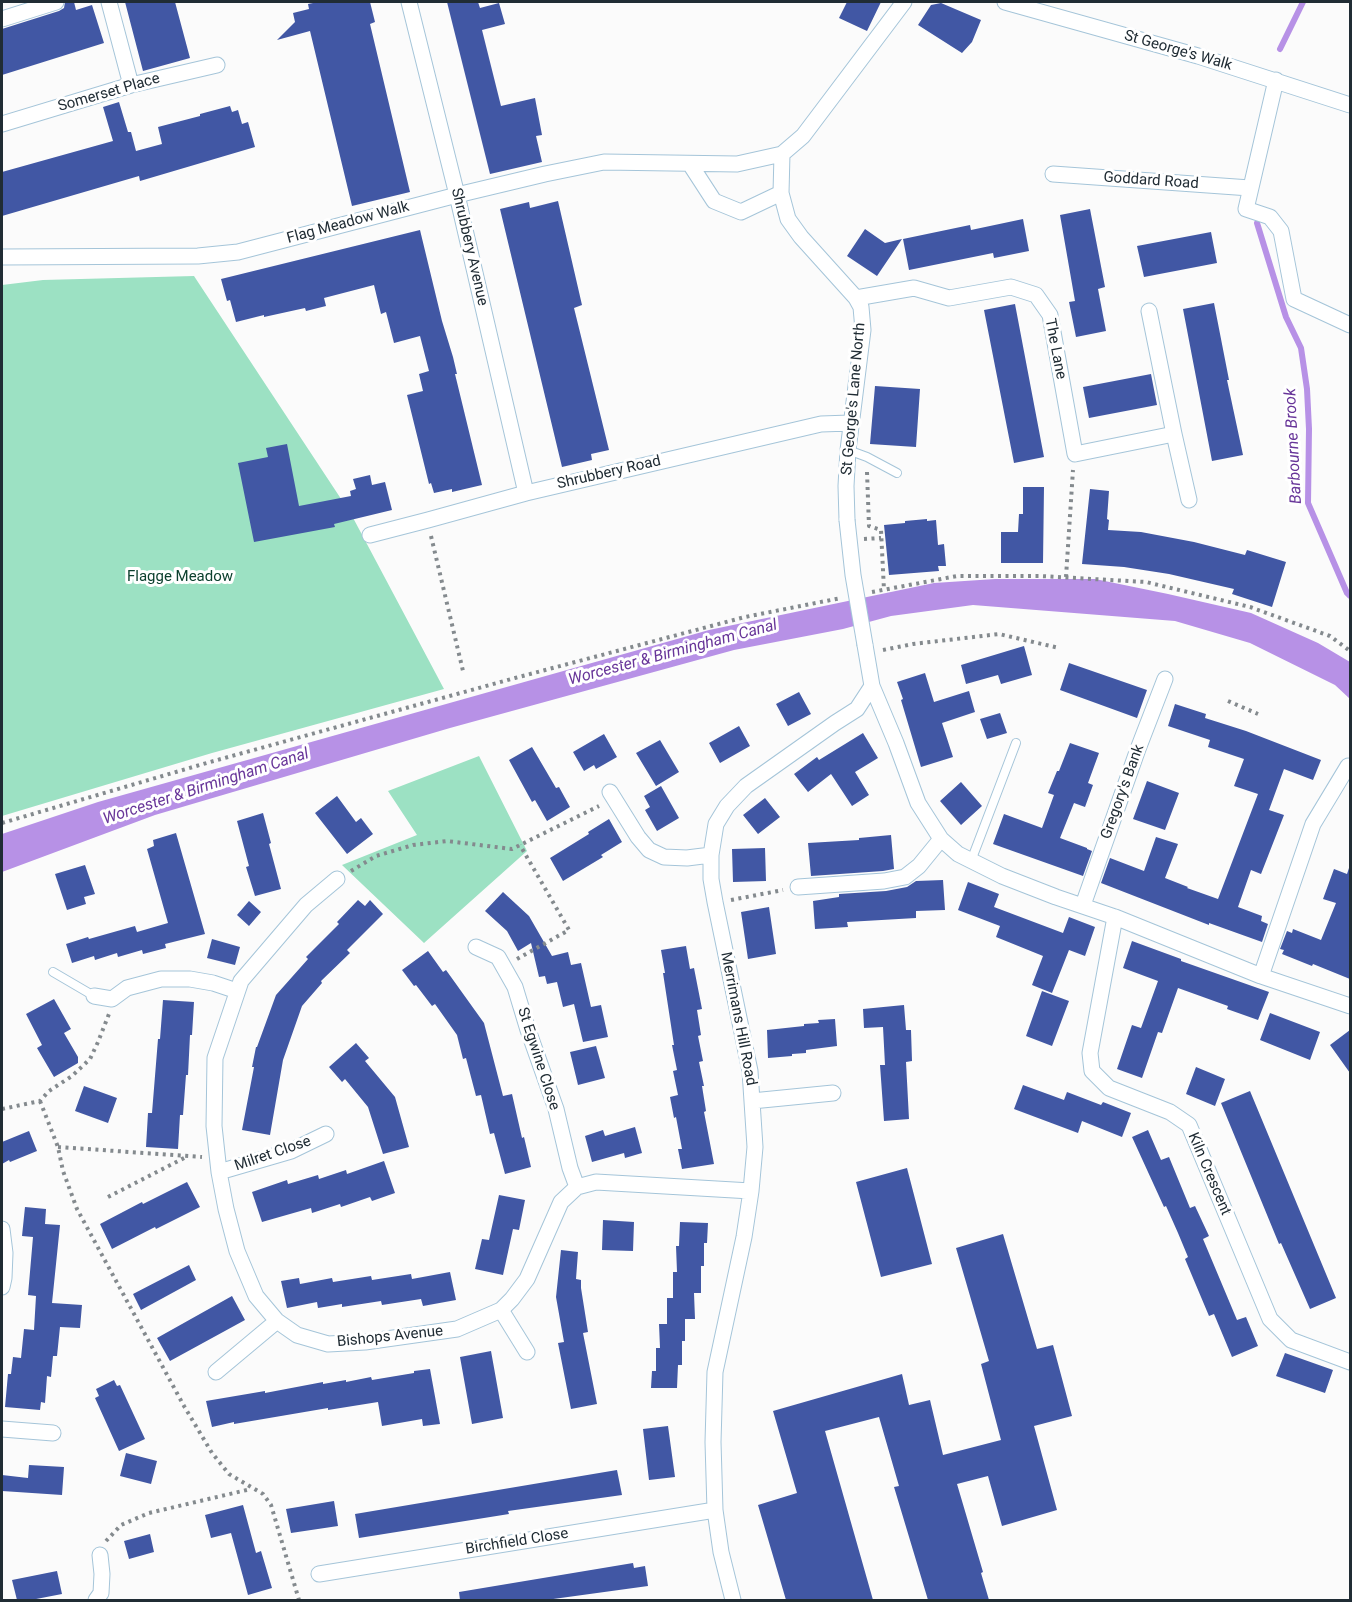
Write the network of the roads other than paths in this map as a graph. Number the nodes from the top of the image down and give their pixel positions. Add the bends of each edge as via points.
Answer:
1 (56, 2) edge
2 (109, 2) edge
3 (409, 2) edge
4 (904, 2) edge
5 (1005, 2) edge
6 (2, 19) edge
7 (217, 64) dead end
8 (1276, 80) junction
9 (131, 85) junction
10 (1350, 105) edge
11 (2, 124) edge
12 (782, 154) junction
13 (690, 164) junction
14 (1053, 174) dead end
15 (1250, 188) junction
16 (781, 193) junction
17 (457, 195) junction
18 (2, 257) edge
19 (856, 298) junction
20 (1149, 311) dead end
21 (1350, 325) edge
22 (850, 423) junction
23 (1174, 434) junction
24 (848, 450) junction
25 (897, 473) dead end
26 (526, 493) junction
27 (1189, 501) dead end
28 (370, 535) dead end
29 (1165, 679) dead end
30 (872, 686) junction
31 (1016, 743) dead end
32 (1348, 766) dead end
33 (612, 795) road end
34 (941, 839) junction
35 (711, 855) junction
36 (971, 861) junction
37 (337, 879) road end
38 (798, 887) road end
39 (1083, 905) junction
40 (1115, 917) junction
41 (476, 947) dead end
42 (53, 972) dead end
43 (1261, 976) junction
44 (237, 992) junction
45 (94, 996) joint
46 (1350, 1006) edge
47 (833, 1093) dead end
48 (752, 1101) junction
49 (326, 1134) dead end
50 (219, 1165) junction
51 (577, 1187) junction
52 (751, 1191) junction
53 (2, 1229) edge
54 (2, 1287) edge
55 (501, 1310) junction
56 (277, 1321) junction
57 (527, 1352) dead end
58 (1350, 1362) edge
59 (216, 1372) dead end
60 (2, 1429) edge
61 (52, 1433) dead end
62 (715, 1510) junction
63 (100, 1555) road end
64 (319, 1574) dead end
65 (96, 1600) edge
66 (733, 1600) edge

1 - 6 street
2 - 9 street
3 - 17 street, Shrubbery Avenue
4 - 12 street via 803,136
5 - 8 street, St George's Walk
7 - 9 street, Somerset Place
8 - 10 street, St George's Walk
8 - 15 street
9 - 11 street, Somerset Place
12 - 13 street, Flag Meadow Walk via 738,164
12 - 16 street, St George's Lane North
13 - 16 street via 714,201 741,212
13 - 17 street, Flag Meadow Walk via 604,162
14 - 15 street, Goddard Road
15 - 21 street via 1246,209 1270,217 1281,231 1294,299
16 - 19 street, St George's Lane North via 788,219
17 - 18 street, Flag Meadow Walk via 238,252 198,256
17 - 26 street, Shrubbery Avenue
19 - 22 street, St George's Lane North via 863,330
19 - 23 street, The Lane via 914,288 949,298 1011,286 1036,295 1050,315 1075,454
20 - 23 street
22 - 24 street, St George's Lane North
22 - 26 street, Shrubbery Road via 821,424
23 - 27 street
24 - 25 lane
24 - 30 street, St George's Lane North, bridge via 847,520
26 - 28 street, Shrubbery Road
29 - 39 street, Gregory's Bank
30 - 34 street via 918,804
30 - 35 street, Merrimans Hill Road via 857,709 746,786 716,824
31 - 36 lane
32 - 43 street via 1313,824
33 - 35 street via 649,850 664,857
34 - 36 street
34 - 38 street via 905,877
35 - 48 street, Merrimans Hill Road via 711,879 750,1071
36 - 39 street
37 - 44 street, Bishops Avenue via 306,905 241,981
39 - 40 street
40 - 43 street
40 - 58 street, Kiln Crescent via 1090,1053 1092,1071 1109,1088 1170,1112 1189,1125 1270,1319 1292,1340
41 - 51 street, St Egwine Close via 498,957 515,987 556,1109
42 - 45 lane
43 - 46 street
44 - 45 street via 190,979 161,979 127,988 112,999
44 - 50 street, Bishops Avenue via 215,1058 214,1126
47 - 48 street
48 - 52 street, Merrimans Hill Road via 755,1147
49 - 50 street, Milret Close via 291,1151
50 - 56 street, Bishops Avenue via 225,1209 237,1251 256,1296
51 - 52 street via 596,1182
51 - 55 street, Bishops Avenue via 561,1202 526,1279
52 - 62 street, Merrimans Hill Road via 715,1372
53 - 54 street
55 - 56 street, Bishops Avenue via 457,1329 328,1344 297,1335
55 - 57 street
56 - 59 street
60 - 61 street
62 - 64 street, Birchfield Close
62 - 66 street, Merrimans Hill Road
63 - 65 street via 102,1584

